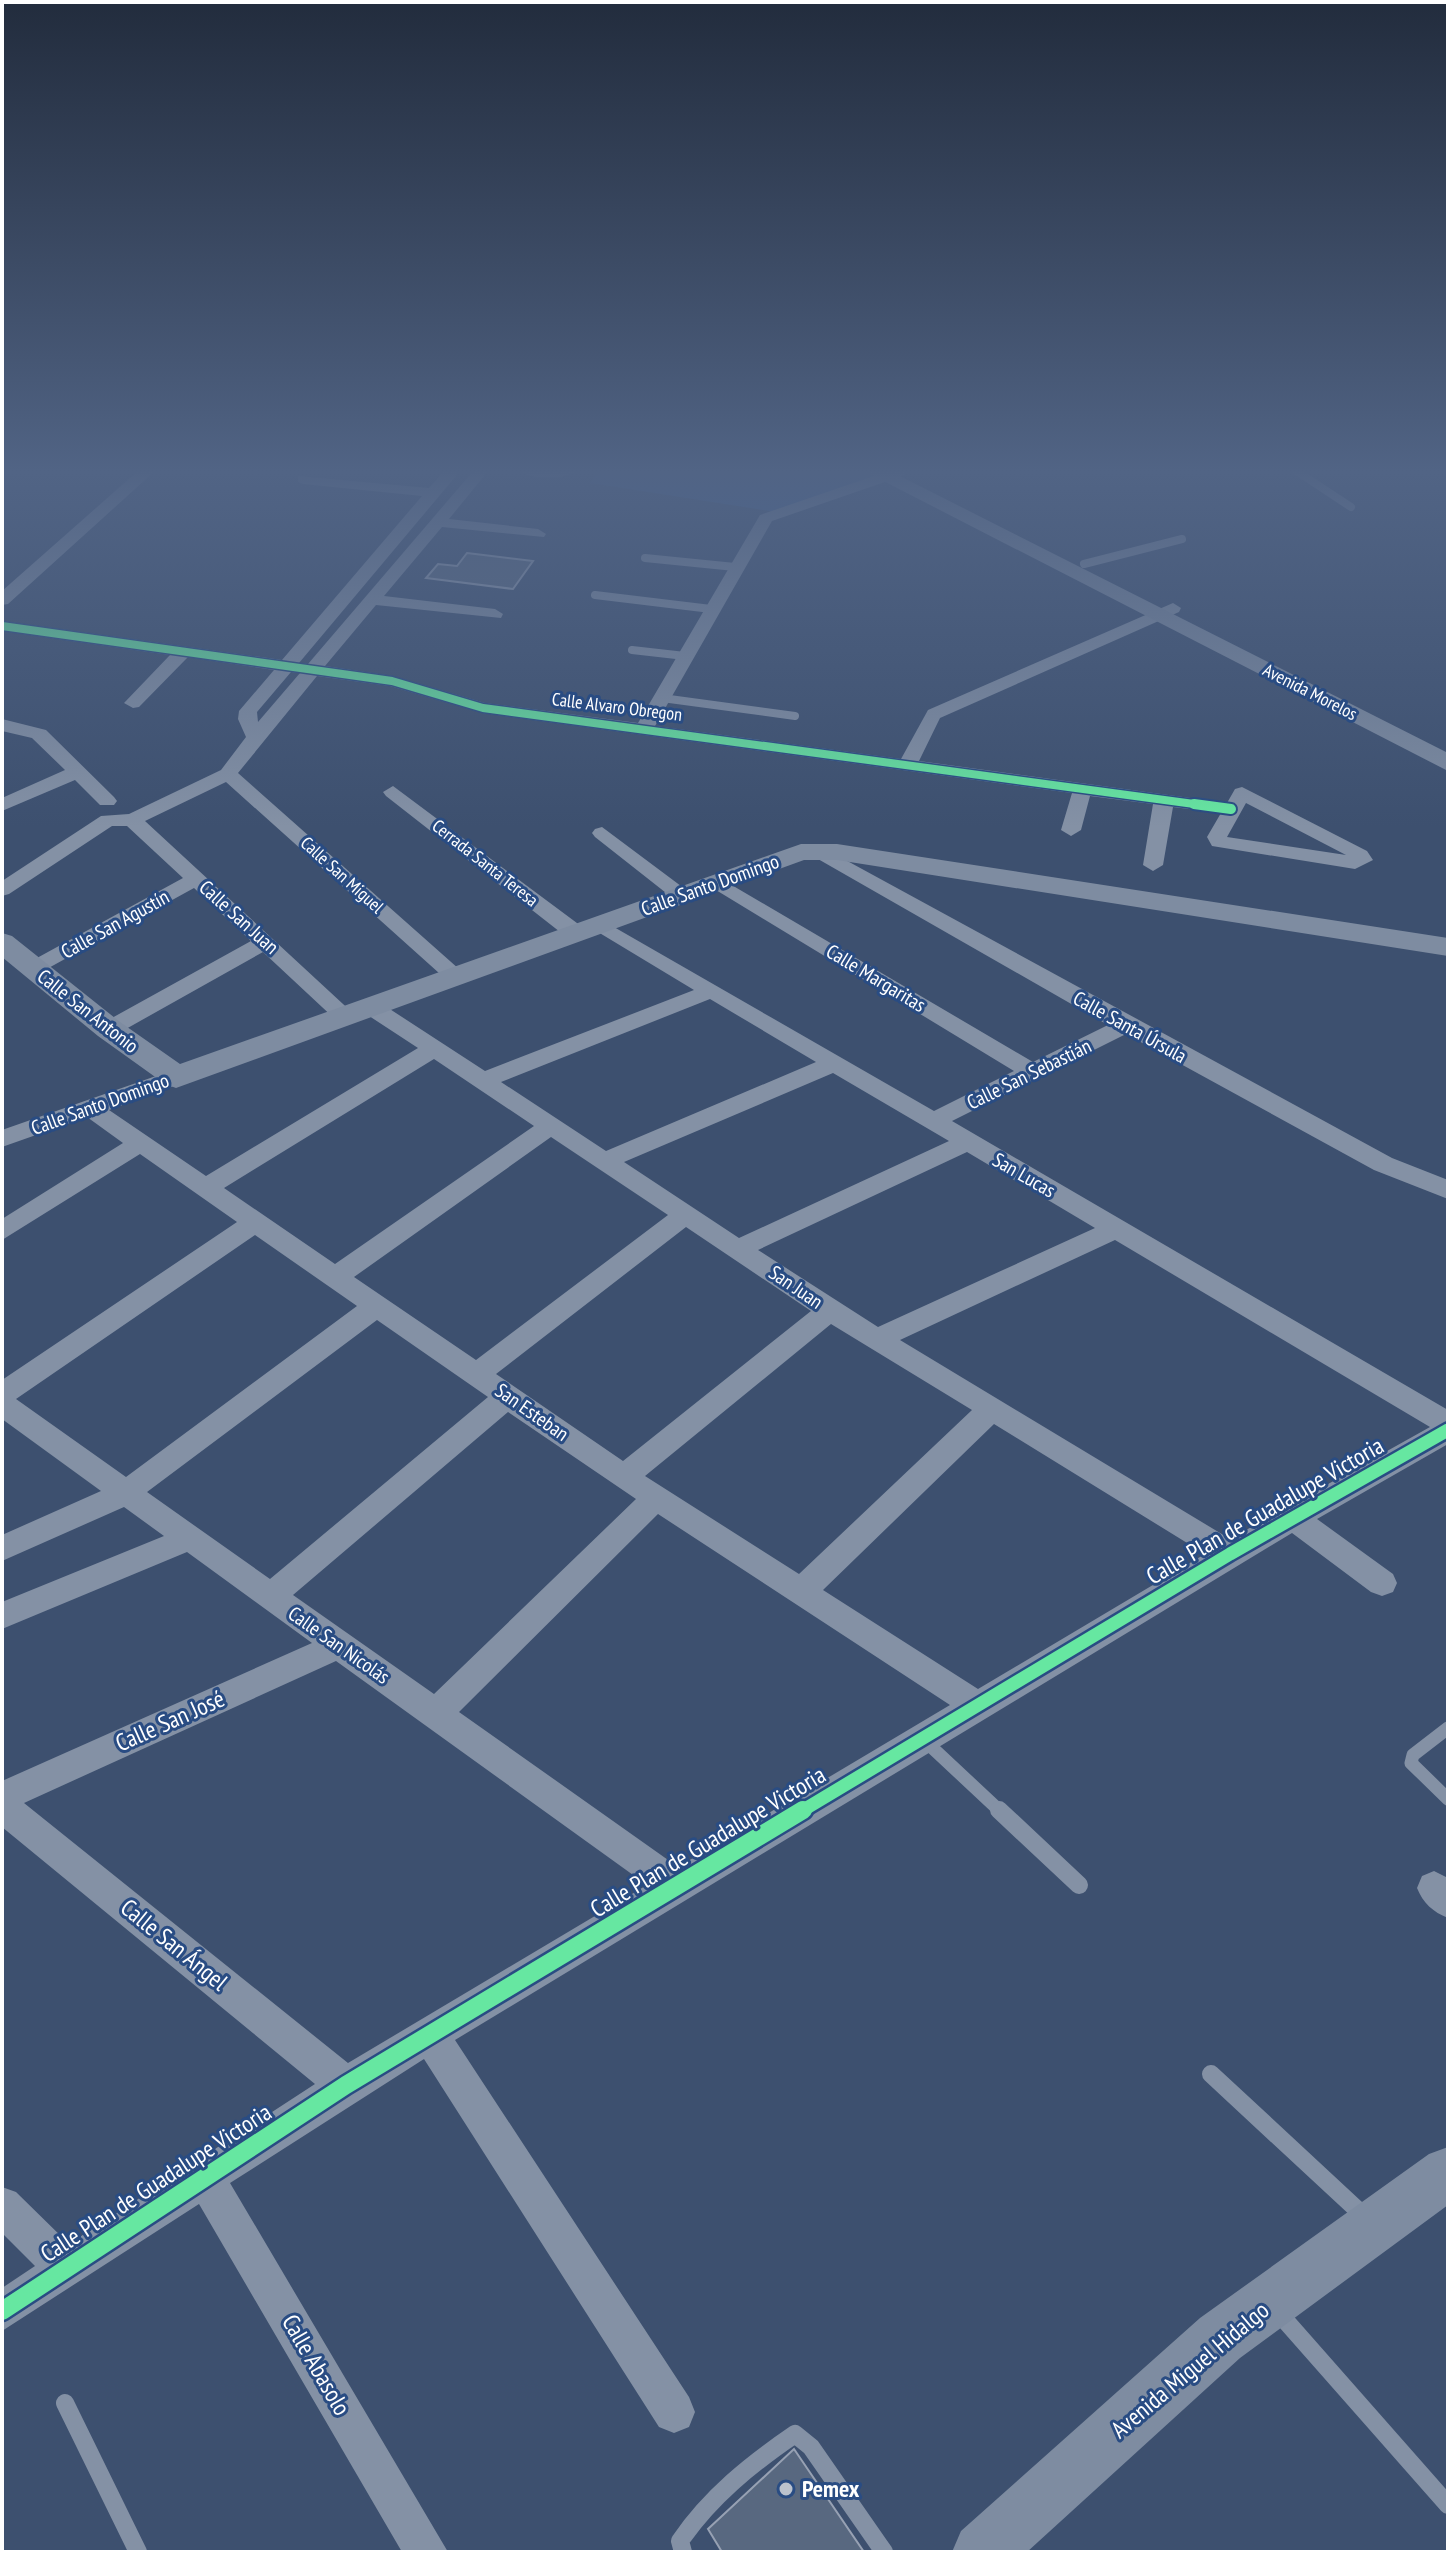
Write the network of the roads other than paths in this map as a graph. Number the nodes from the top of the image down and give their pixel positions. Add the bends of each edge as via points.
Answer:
1 (352, 589) edge
2 (382, 589) edge
3 (722, 589) edge
4 (1121, 589) edge
5 (1127, 589) edge
6 (595, 595) dead end
7 (368, 606) junction
8 (336, 608) junction
9 (711, 609) junction
10 (1166, 612) junction
11 (495, 614) dead end
12 (2, 626) edge
13 (632, 650) dead end
14 (183, 652) junction
15 (685, 656) junction
16 (286, 667) junction
17 (313, 670) junction
18 (662, 698) junction
19 (133, 703) dead end
20 (795, 716) dead end
21 (3, 726) edge
22 (644, 729) junction
23 (255, 737) junction
24 (1448, 745) edge
25 (1448, 763) edge
26 (908, 764) junction
27 (77, 772) junction
28 (228, 774) junction
29 (1083, 788) junction
30 (393, 792) dead end
31 (1164, 800) junction
32 (2, 805) edge
33 (1231, 809) junction
34 (117, 813) junction
35 (1071, 830) dead end
36 (602, 833) dead end
37 (818, 851) junction
38 (1153, 865) dead end
39 (196, 879) junction
40 (718, 883) junction
41 (2, 890) edge
42 (682, 896) junction
43 (588, 930) junction
44 (266, 941) junction
45 (2, 942) edge
46 (1448, 947) edge
47 (34, 969) junction
48 (457, 977) junction
49 (711, 991) junction
50 (358, 1012) junction
51 (1126, 1025) junction
52 (109, 1029) junction
53 (435, 1048) junction
54 (835, 1063) junction
55 (1034, 1073) junction
56 (176, 1077) junction
57 (482, 1081) junction
58 (90, 1108) junction
59 (933, 1121) junction
60 (551, 1126) junction
61 (2, 1139) edge
62 (968, 1142) junction
63 (140, 1143) junction
64 (604, 1161) junction
65 (207, 1187) junction
66 (1448, 1190) edge
67 (686, 1214) junction
68 (255, 1222) junction
69 (1116, 1229) junction
70 (2, 1231) edge
71 (738, 1249) junction
72 (336, 1277) junction
73 (376, 1306) junction
74 (830, 1310) junction
75 (876, 1339) junction
76 (477, 1374) junction
77 (2, 1394) edge
78 (509, 1395) junction
79 (2, 1404) edge
80 (990, 1410) junction
81 (1445, 1434) edge
82 (624, 1477) junction
83 (125, 1493) junction
84 (656, 1498) junction
85 (1295, 1519) junction
86 (187, 1539) junction
87 (2, 1549) edge
88 (1230, 1554) junction
89 (1382, 1583) dead end
90 (803, 1590) junction
91 (270, 1597) junction
92 (2, 1616) edge
93 (339, 1645) junction
94 (980, 1707) junction
95 (435, 1714) junction
96 (1448, 1728) edge
97 (924, 1740) junction
98 (2, 1797) edge
99 (1448, 1799) edge
100 (2, 1806) edge
101 (1079, 1885) dead end
102 (676, 1886) junction
103 (430, 2035) junction
104 (1211, 2074) dead end
105 (346, 2085) junction
106 (1448, 2173) edge
107 (205, 2177) junction
108 (2, 2206) edge
109 (1375, 2226) junction
110 (65, 2268) junction
111 (1270, 2303) junction
112 (2, 2311) edge
113 (65, 2403) dead end
114 (674, 2412) dead end
115 (1448, 2505) edge
116 (138, 2552) edge
117 (426, 2552) edge
118 (683, 2552) edge
119 (884, 2552) edge
120 (982, 2552) edge

1 - 8 street
2 - 7 street
3 - 9 street
4 - 10 main road, Avenida Morelos
5 - 10 main road, Avenida Morelos
6 - 9 lane
7 - 8 street
7 - 11 street
7 - 17 street
8 - 16 street
9 - 15 street
10 - 24 main road, Avenida Morelos
10 - 25 main road, Avenida Morelos
10 - 26 street via 934,714
12 - 14 street, Calle Alvaro Obregon
13 - 15 lane
14 - 16 street, Calle Alvaro Obregon
14 - 19 street
15 - 18 street
16 - 17 street, Calle Alvaro Obregon
16 - 23 street via 248,711
17 - 22 street, Calle Alvaro Obregon via 392,681 483,708
17 - 23 street
18 - 20 lane
18 - 22 street
21 - 27 street, Calle San Juan via 39,734
22 - 26 street, Calle Alvaro Obregon
23 - 28 street
26 - 29 street, Calle Alvaro Obregon
27 - 32 street
27 - 34 street, Calle San Juan
28 - 34 street
28 - 48 street, Calle San Miguel
29 - 31 street, Calle Alvaro Obregon
29 - 35 street
30 - 43 street, Cerrada Santa Teresa
31 - 33 street, Calle Alvaro Obregon
31 - 38 street
33 - 33 street via 1219,842 1363,860 1250,795 1237,795
34 - 39 street, Calle San Juan
34 - 41 street
36 - 42 street
37 - 40 main road, Calle Santo Domingo via 801,852
37 - 46 main road, Calle Santo Domingo
37 - 51 street, Calle Santa Úrsula
39 - 44 street, Calle San Juan
39 - 47 street, Calle San Agustín
40 - 42 main road, Calle Santo Domingo
40 - 55 street, Calle Margaritas
42 - 43 main road, Calle Santo Domingo
43 - 48 main road, Calle Santo Domingo
43 - 49 street, San Lucas
44 - 50 street, Calle San Juan
44 - 52 street
45 - 47 main road, Calle San Antonio
47 - 52 main road, Calle San Antonio
48 - 50 main road, Calle Santo Domingo
49 - 54 street, San Lucas
49 - 57 street
50 - 53 street, San Juan
50 - 56 main road, Calle Santo Domingo
51 - 55 street, Calle San Sebastián
51 - 66 street, Calle Santa Úrsula via 1383,1164
52 - 56 main road, Calle San Antonio
53 - 57 street, San Juan
53 - 65 street
54 - 59 street, San Lucas
54 - 64 street
55 - 59 street, Calle San Sebastián
56 - 58 street, Calle Santo Domingo
57 - 60 street, San Juan
58 - 61 street, Calle Santo Domingo
58 - 63 street, San Esteban
59 - 62 street, San Lucas
60 - 64 street, San Juan
60 - 72 street
62 - 69 street, San Lucas
62 - 71 street
63 - 65 street, San Esteban
63 - 70 street
64 - 67 street, San Juan
65 - 68 street, San Esteban
67 - 71 street, San Juan
67 - 76 street
68 - 72 street, San Esteban
68 - 77 street
69 - 75 street
69 - 81 street, San Lucas
71 - 74 street, San Juan
72 - 73 street, San Esteban
73 - 76 street, San Esteban
73 - 83 street
74 - 75 street, San Juan
74 - 82 street
75 - 80 street, San Juan
76 - 78 street, San Esteban
78 - 82 street, San Esteban
78 - 91 street
79 - 83 street, Calle San Nicolás
80 - 88 street, San Juan
80 - 90 street
81 - 85 street, Calle Plan de Guadalupe Victoria
82 - 84 street, San Esteban
83 - 86 street, Calle San Nicolás
83 - 87 street
84 - 90 street, San Esteban
84 - 95 street
85 - 88 street, Calle Plan de Guadalupe Victoria
85 - 89 street
86 - 91 street, Calle San Nicolás
86 - 92 street
88 - 94 street, Calle Plan de Guadalupe Victoria
90 - 94 street, San Esteban
91 - 93 street, Calle San Nicolás
93 - 95 street, Calle San Nicolás
93 - 98 street, Calle San José
94 - 97 street, Calle Plan de Guadalupe Victoria
95 - 102 street, Calle San Nicolás
96 - 99 lane via 1413,1755 1411,1763
97 - 101 lane
97 - 102 street, Calle Plan de Guadalupe Victoria
100 - 105 street, Calle San Ángel
102 - 103 street, Calle Plan de Guadalupe Victoria
103 - 105 street, Calle Plan de Guadalupe Victoria
103 - 114 street
104 - 109 lane
105 - 107 street, Calle Plan de Guadalupe Victoria
106 - 109 main road, Avenida Miguel Hidalgo
107 - 110 street, Calle Plan de Guadalupe Victoria
107 - 117 street, Calle Abasolo
108 - 110 street
109 - 111 main road, Avenida Miguel Hidalgo
110 - 112 street, Calle Plan de Guadalupe Victoria
111 - 115 lane
111 - 120 main road, Avenida Miguel Hidalgo via 1220,2338
113 - 116 lane
118 - 119 lane via 680,2541 695,2518 795,2434 811,2447

